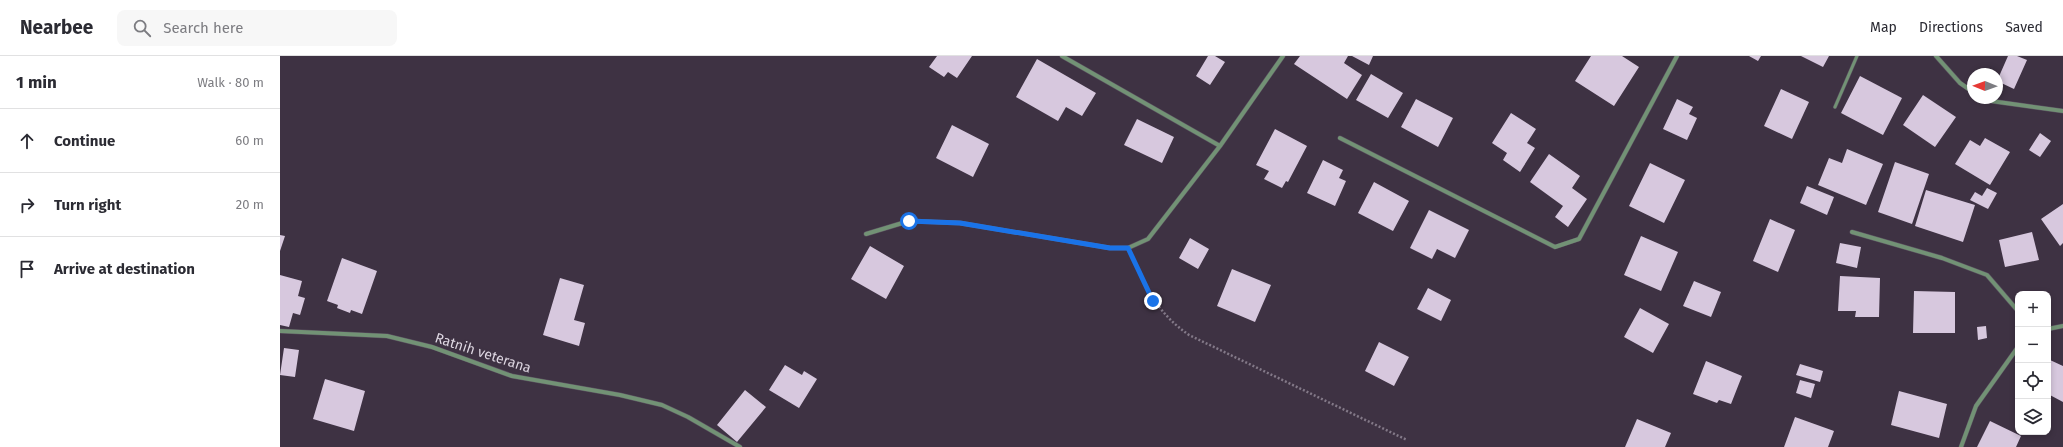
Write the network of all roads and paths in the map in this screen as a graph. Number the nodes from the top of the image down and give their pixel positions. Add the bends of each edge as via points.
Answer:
1 (1062, 56) edge
2 (1283, 56) edge
3 (1677, 56) edge
4 (1858, 56) edge
5 (1936, 56) edge
6 (1967, 88) edge
7 (2003, 103) edge
8 (1836, 107) dead end
9 (2063, 111) edge
10 (1340, 138) dead end
11 (1220, 146) junction
12 (1852, 232) dead end
13 (866, 234) dead end
14 (1128, 248) junction
15 (2015, 308) edge
16 (2063, 326) edge
17 (2051, 328) edge
18 (280, 331) edge
19 (2015, 351) edge
20 (1407, 440) dead end
21 (740, 447) edge
22 (1961, 447) edge

1 - 11 street
2 - 11 street
3 - 10 street via 1580,239 1567,244 1554,247
4 - 8 lane
5 - 6 street
7 - 9 street
11 - 14 street via 1148,239
12 - 15 street via 1942,258 1987,275
13 - 14 street via 909,221 960,223 1110,248
14 - 20 path via 1153,301 1173,324 1189,335
16 - 17 street
18 - 21 street, Ratnih veterana via 388,336 432,347 512,376 627,396 662,405
19 - 22 street via 1976,406

